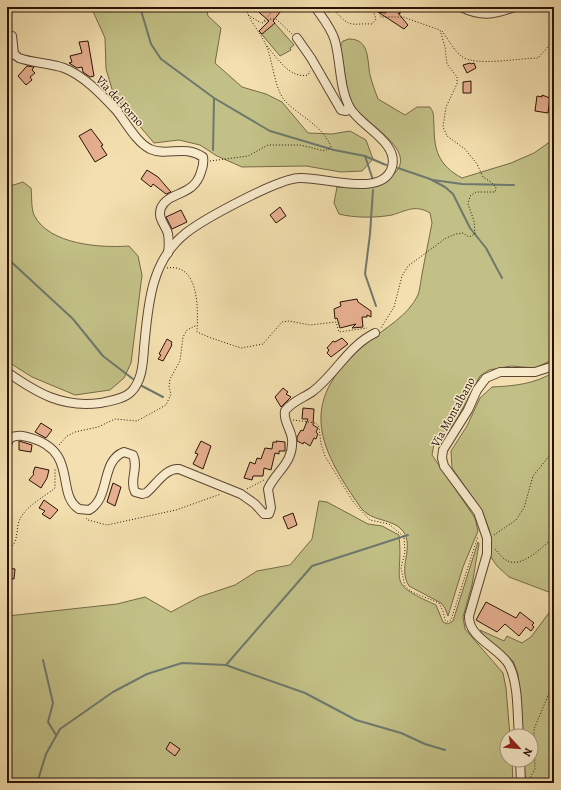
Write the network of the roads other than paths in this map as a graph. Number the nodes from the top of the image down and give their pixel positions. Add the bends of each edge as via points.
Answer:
1 (460, 7) edge
2 (514, 7) edge
3 (319, 8) edge
4 (12, 36) dead end
5 (297, 38) road end
6 (14, 54) junction
7 (7, 60) edge
8 (349, 107) junction
9 (168, 254) junction
10 (375, 333) road end
11 (554, 366) edge
12 (7, 372) edge
13 (7, 444) edge
14 (518, 728) edge
15 (520, 768) edge
16 (521, 783) edge

1 - 2 street via 479,13 495,14
3 - 8 street via 336,42 342,83
4 - 6 street
5 - 8 street via 341,110
6 - 7 street
6 - 9 street, Via del Forno via 19,58 65,68 88,84 115,110 142,143 151,149 186,150 203,157 204,163 197,182 189,190 163,203 160,210 160,220 168,233
8 - 9 street via 392,151 392,167 384,178 366,185 308,178 285,181 194,227 183,235
9 - 12 street via 158,270 150,292 139,379 125,396 91,404 65,403 35,391
10 - 13 street via 366,337 350,352 314,391 287,408 284,415 292,439 291,449 285,467 268,489 271,512 269,514 264,514 234,490 186,471 174,469 146,493 138,494 132,486 136,461 133,455 124,452 114,458 99,502 89,510 80,509 71,500 58,455 44,443 25,436 14,436
11 - 14 street, Via Montalbano via 535,372 500,372 486,378 443,450 442,458 444,466 478,512 484,525 487,554 469,622 478,635 509,666 516,696
15 - 16 street

